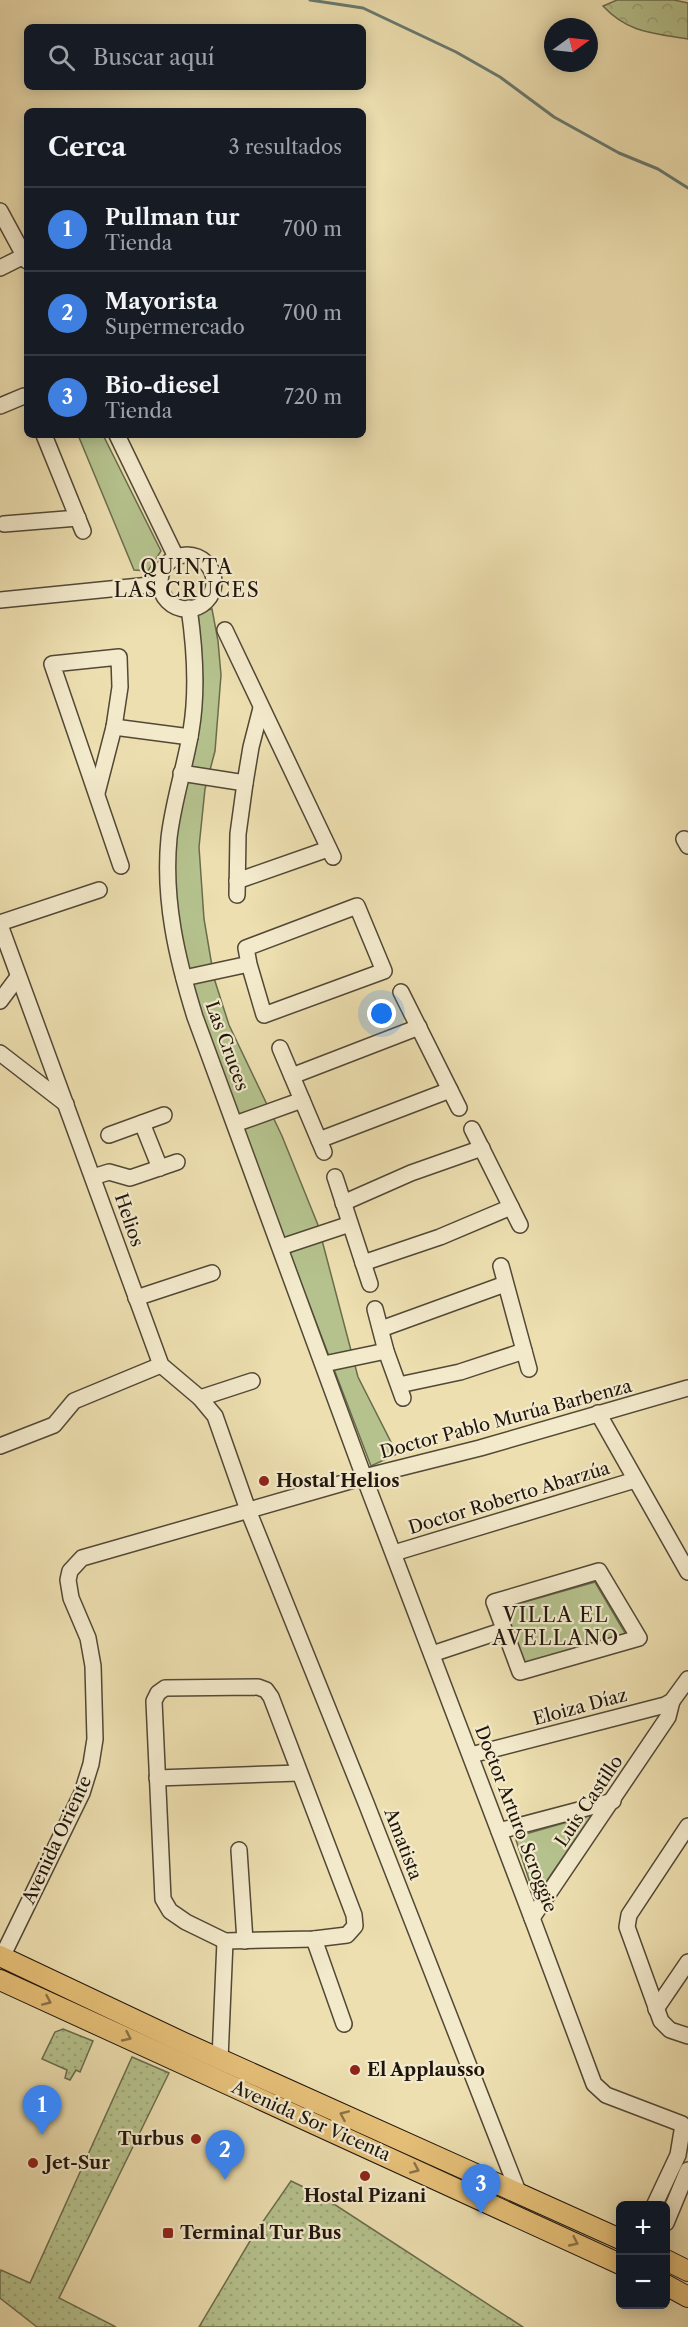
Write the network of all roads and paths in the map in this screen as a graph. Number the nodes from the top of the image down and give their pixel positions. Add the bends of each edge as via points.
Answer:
1 (0, 210) edge
2 (24, 254) edge
3 (24, 259) edge
4 (0, 268) edge
5 (23, 394) edge
6 (0, 406) edge
7 (45, 438) edge
8 (118, 438) edge
9 (3, 525) edge
10 (176, 557) junction
11 (160, 584) junction
12 (0, 600) edge
13 (189, 608) junction
14 (225, 630) dead end
15 (261, 708) junction
16 (114, 727) junction
17 (190, 737) junction
18 (181, 773) junction
19 (245, 783) junction
20 (96, 793) junction
21 (122, 866) dead end
22 (99, 890) dead end
23 (0, 924) edge
24 (249, 964) junction
25 (18, 976) junction
26 (184, 978) junction
27 (401, 992) dead end
28 (0, 1001) edge
29 (419, 1027) junction
30 (280, 1048) dead end
31 (0, 1053) edge
32 (292, 1076) junction
33 (450, 1090) junction
34 (302, 1100) junction
35 (66, 1104) junction
36 (459, 1108) dead end
37 (164, 1115) dead end
38 (142, 1123) junction
39 (235, 1124) junction
40 (472, 1129) dead end
41 (109, 1135) dead end
42 (482, 1148) junction
43 (177, 1162) dead end
44 (160, 1168) junction
45 (93, 1177) junction
46 (335, 1178) dead end
47 (343, 1203) junction
48 (511, 1206) junction
49 (350, 1224) junction
50 (520, 1225) dead end
51 (281, 1247) junction
52 (363, 1263) junction
53 (501, 1266) dead end
54 (212, 1273) dead end
55 (369, 1284) dead end
56 (505, 1284) junction
57 (136, 1298) junction
58 (375, 1309) dead end
59 (381, 1329) junction
60 (386, 1351) junction
61 (524, 1351) junction
62 (324, 1364) junction
63 (160, 1365) junction
64 (529, 1369) dead end
65 (252, 1381) dead end
66 (688, 1388) edge
67 (200, 1398) junction
68 (598, 1413) junction
69 (0, 1446) edge
70 (364, 1477) junction
71 (635, 1480) junction
72 (248, 1510) junction
73 (394, 1553) junction
74 (688, 1572) edge
75 (68, 1580) joint
76 (504, 1630) junction
77 (432, 1654) junction
78 (688, 1679) edge
79 (672, 1701) junction
80 (471, 1755) junction
81 (299, 1773) junction
82 (157, 1778) junction
83 (613, 1801) junction
84 (688, 1826) edge
85 (500, 1831) junction
86 (239, 1850) dead end
87 (532, 1918) junction
88 (314, 1939) junction
89 (225, 1941) junction
90 (245, 1941) junction
91 (1, 1959) edge
92 (688, 1962) edge
93 (0, 1980) edge
94 (656, 2009) junction
95 (344, 2024) dead end
96 (688, 2036) edge
97 (211, 2055) junction
98 (181, 2062) junction
99 (685, 2128) edge
100 (688, 2171) edge
101 (477, 2174) junction
102 (442, 2181) junction
103 (519, 2194) junction
104 (656, 2201) edge
105 (670, 2214) edge
106 (616, 2237) edge
107 (616, 2261) edge
108 (670, 2262) edge
109 (688, 2271) edge
110 (670, 2288) edge
111 (688, 2297) edge

1 - 2 street
3 - 4 street
5 - 6 street
7 - 9 street via 81,525
8 - 10 street
10 - 11 street via 164,568
10 - 13 street via 198,557 213,575 209,597
11 - 12 street
11 - 13 street via 166,599
13 - 17 street, Las Cruces via 196,663
14 - 15 street
15 - 19 street
15 - 19 street via 330,853 237,888 238,834
16 - 17 street
16 - 20 street
16 - 20 street via 120,687 119,657 52,663
17 - 18 street, Las Cruces
18 - 19 street
18 - 26 street, Las Cruces via 169,838 168,886 173,934
20 - 21 street
22 - 23 street
23 - 25 street, Helios
24 - 24 street via 264,1015 384,970 357,906 246,948
24 - 26 street
25 - 28 street
25 - 35 street, Helios
26 - 39 street, Las Cruces
27 - 29 street
29 - 32 street
29 - 33 street
30 - 32 street
31 - 35 street
32 - 34 street
33 - 34 street via 321,1146
33 - 36 street
34 - 39 street
35 - 45 street, Helios
37 - 38 street
38 - 41 street
38 - 44 street
39 - 51 street, Las Cruces
40 - 42 street
42 - 47 street
42 - 48 street
43 - 44 street
44 - 45 street via 130,1178 108,1172
45 - 57 street, Helios
46 - 47 street
47 - 49 street
48 - 50 street
48 - 52 street via 440,1237
49 - 51 street
49 - 52 street
51 - 62 street, Las Cruces
52 - 55 street
53 - 56 street
54 - 57 street
56 - 59 street
56 - 61 street
57 - 63 street, Helios
58 - 59 street
59 - 60 street
60 - 61 street via 401,1392
60 - 62 street
61 - 64 street
62 - 70 street, Las Cruces
63 - 67 street
63 - 69 street via 74,1401 54,1425
65 - 67 street
66 - 68 street, Doctor Pablo Murúa Barbenza
67 - 72 street via 215,1416
68 - 70 street, Doctor Pablo Murúa Barbenza
68 - 71 street
70 - 72 street, Doctor Pablo Murúa Barbenza
70 - 73 street, Doctor Arturo Scroggie
71 - 73 street, Doctor Roberto Abarzúa
71 - 74 street
72 - 75 street, Doctor Pablo Murúa Barbenza via 82,1558 70,1571
72 - 103 street, Amatista
73 - 77 street, Doctor Arturo Scroggie
75 - 91 street, Avenida Oriente via 91,1650 94,1751 82,1793
76 - 76 street via 520,1672 639,1638 599,1571 494,1602
76 - 77 street
77 - 80 street, Doctor Arturo Scroggie
78 - 79 street
79 - 80 street, Eloiza Díaz
79 - 83 street, Luis Castillo via 668,1718
80 - 85 street, Doctor Arturo Scroggie
81 - 82 street
81 - 82 street via 266,1690 165,1688 154,1701
81 - 88 street via 355,1919 347,1935
82 - 89 street via 163,1899 170,1911 186,1922
83 - 85 street
83 - 87 street, Luis Castillo
84 - 94 street via 629,1915 629,1934
85 - 87 street, Doctor Arturo Scroggie
86 - 90 street
87 - 99 street, Doctor Arturo Scroggie via 596,2088
88 - 90 street
88 - 95 street
89 - 90 street
89 - 97 street
91 - 97 main road, Avenida Sor Vicenta
92 - 94 street
93 -> 98 main road, Avenida Sor Vicenta
94 - 96 street via 670,2030
97 - 98 main road via 190,2055
101 -> 97 main road, Avenida Sor Vicenta
98 -> 102 main road, Avenida Sor Vicenta
99 - 104 street, Doctor Arturo Scroggie via 678,2155
100 - 105 street
101 - 102 main road via 465,2180
101 - 103 main road, Avenida Sor Vicenta
102 -> 107 main road, Avenida Sor Vicenta
103 - 106 main road, Avenida Sor Vicenta
108 - 109 main road
110 - 111 main road

